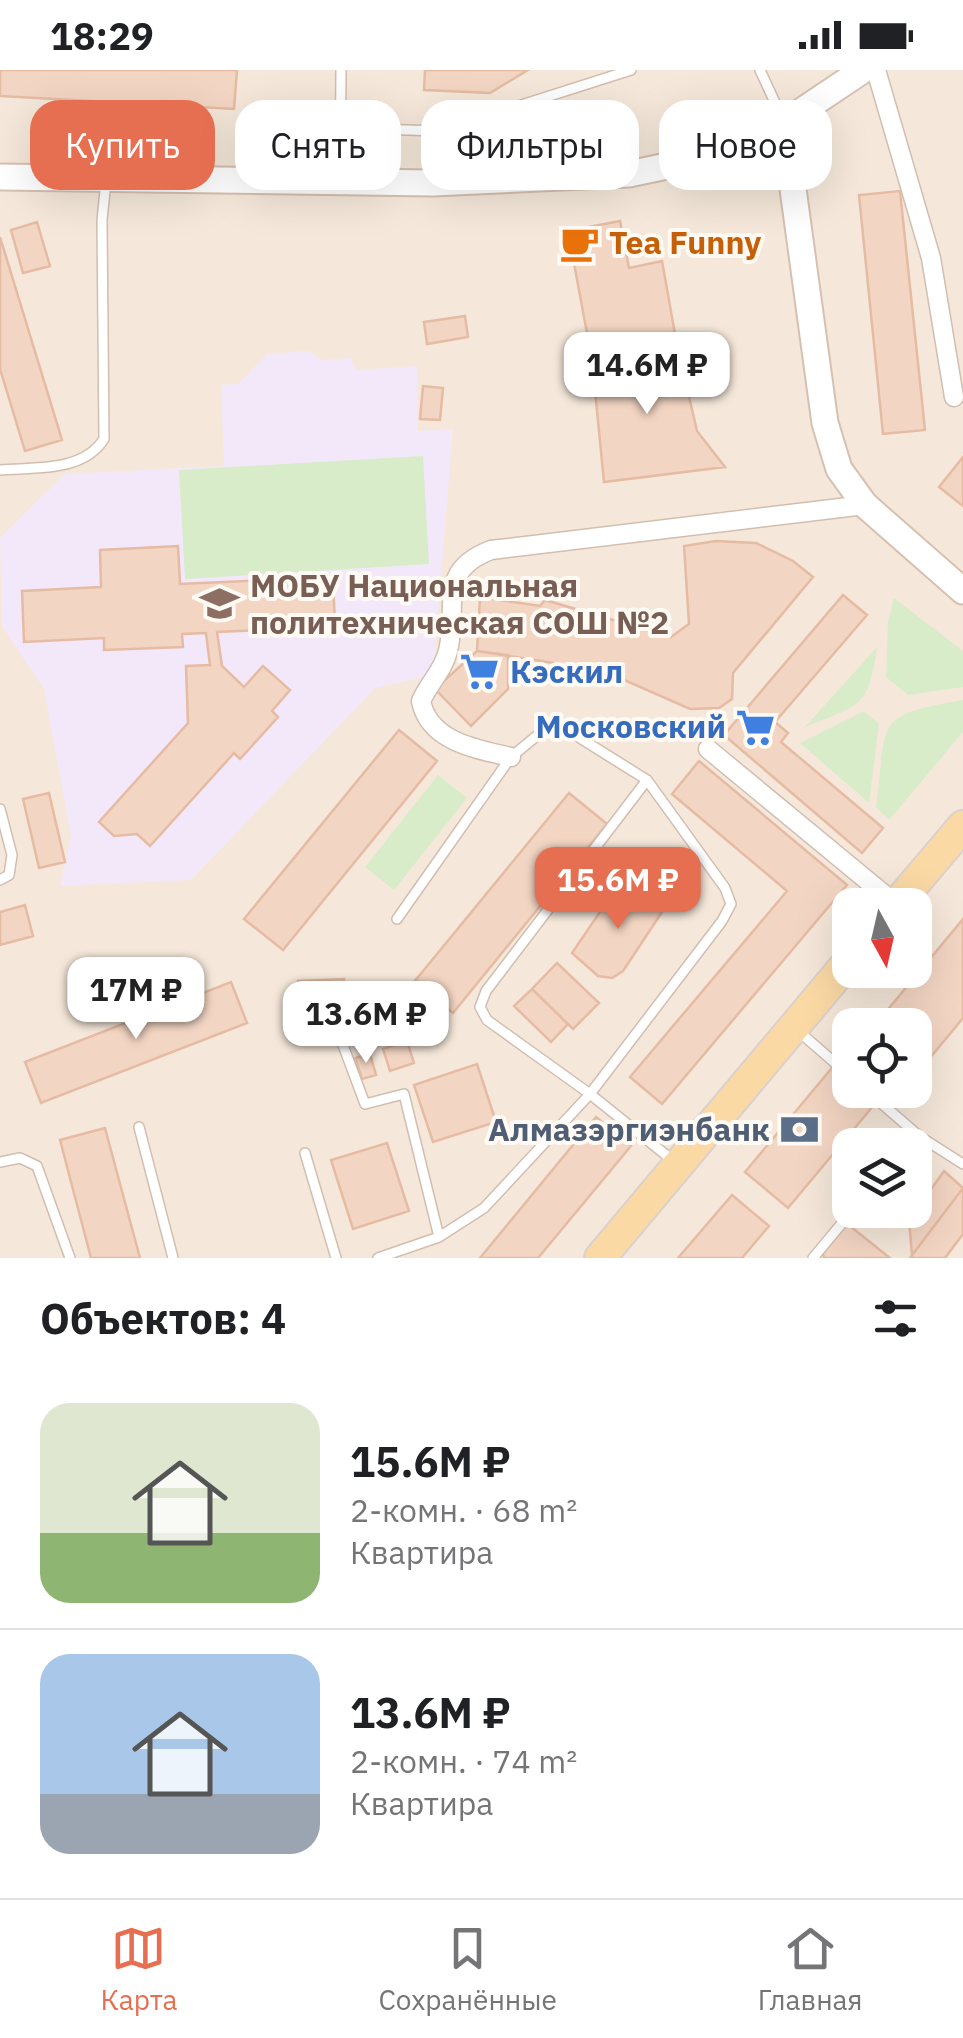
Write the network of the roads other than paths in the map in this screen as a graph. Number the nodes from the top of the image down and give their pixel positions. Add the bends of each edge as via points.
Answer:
1 (341, 70) edge
2 (631, 70) edge
3 (760, 70) edge
4 (863, 70) edge
5 (876, 70) edge
6 (340, 100) edge
7 (537, 100) edge
8 (774, 100) edge
9 (817, 100) edge
10 (0, 177) edge
11 (30, 178) edge
12 (105, 190) edge
13 (793, 190) edge
14 (954, 398) dead end
15 (0, 470) edge
16 (865, 505) junction
17 (963, 591) edge
18 (708, 749) dead end
19 (511, 757) junction
20 (648, 780) junction
21 (0, 809) edge
22 (963, 826) edge
23 (0, 880) edge
24 (876, 888) edge
25 (910, 888) edge
26 (397, 920) dead end
27 (832, 982) edge
28 (334, 1021) dead end
29 (794, 1027) junction
30 (832, 1060) edge
31 (590, 1094) junction
32 (883, 1108) edge
33 (138, 1127) dead end
34 (903, 1128) edge
35 (932, 1149) edge
36 (305, 1153) dead end
37 (0, 1162) edge
38 (963, 1164) edge
39 (678, 1165) junction
40 (838, 1228) edge
41 (439, 1236) junction
42 (70, 1258) edge
43 (173, 1258) edge
44 (336, 1258) edge
45 (378, 1258) edge
46 (600, 1258) edge
47 (813, 1258) edge

1 - 6 lane
2 - 7 lane
3 - 8 lane
4 - 9 street
5 - 14 street via 931,258
10 - 11 street
12 - 15 lane via 104,439 95,454 78,462
13 - 16 street via 825,423 838,469
16 - 17 street
16 - 19 street via 490,550 469,558 454,576 449,648 421,701 423,711 450,739
18 - 24 street
19 - 20 lane via 539,734 564,728
19 - 26 lane
20 - 31 lane via 730,904
20 - 31 lane via 480,1007 486,1020
21 - 23 lane via 12,855 8,875
22 - 25 main road
27 - 29 main road
28 - 41 lane via 366,1104 404,1094
29 - 30 lane
29 - 39 main road
31 - 39 lane
31 - 41 lane via 484,1208
32 - 34 lane
33 - 43 lane
35 - 38 lane
36 - 44 lane
37 - 42 lane via 20,1158 36,1166
39 - 46 main road
40 - 47 lane
41 - 45 lane

